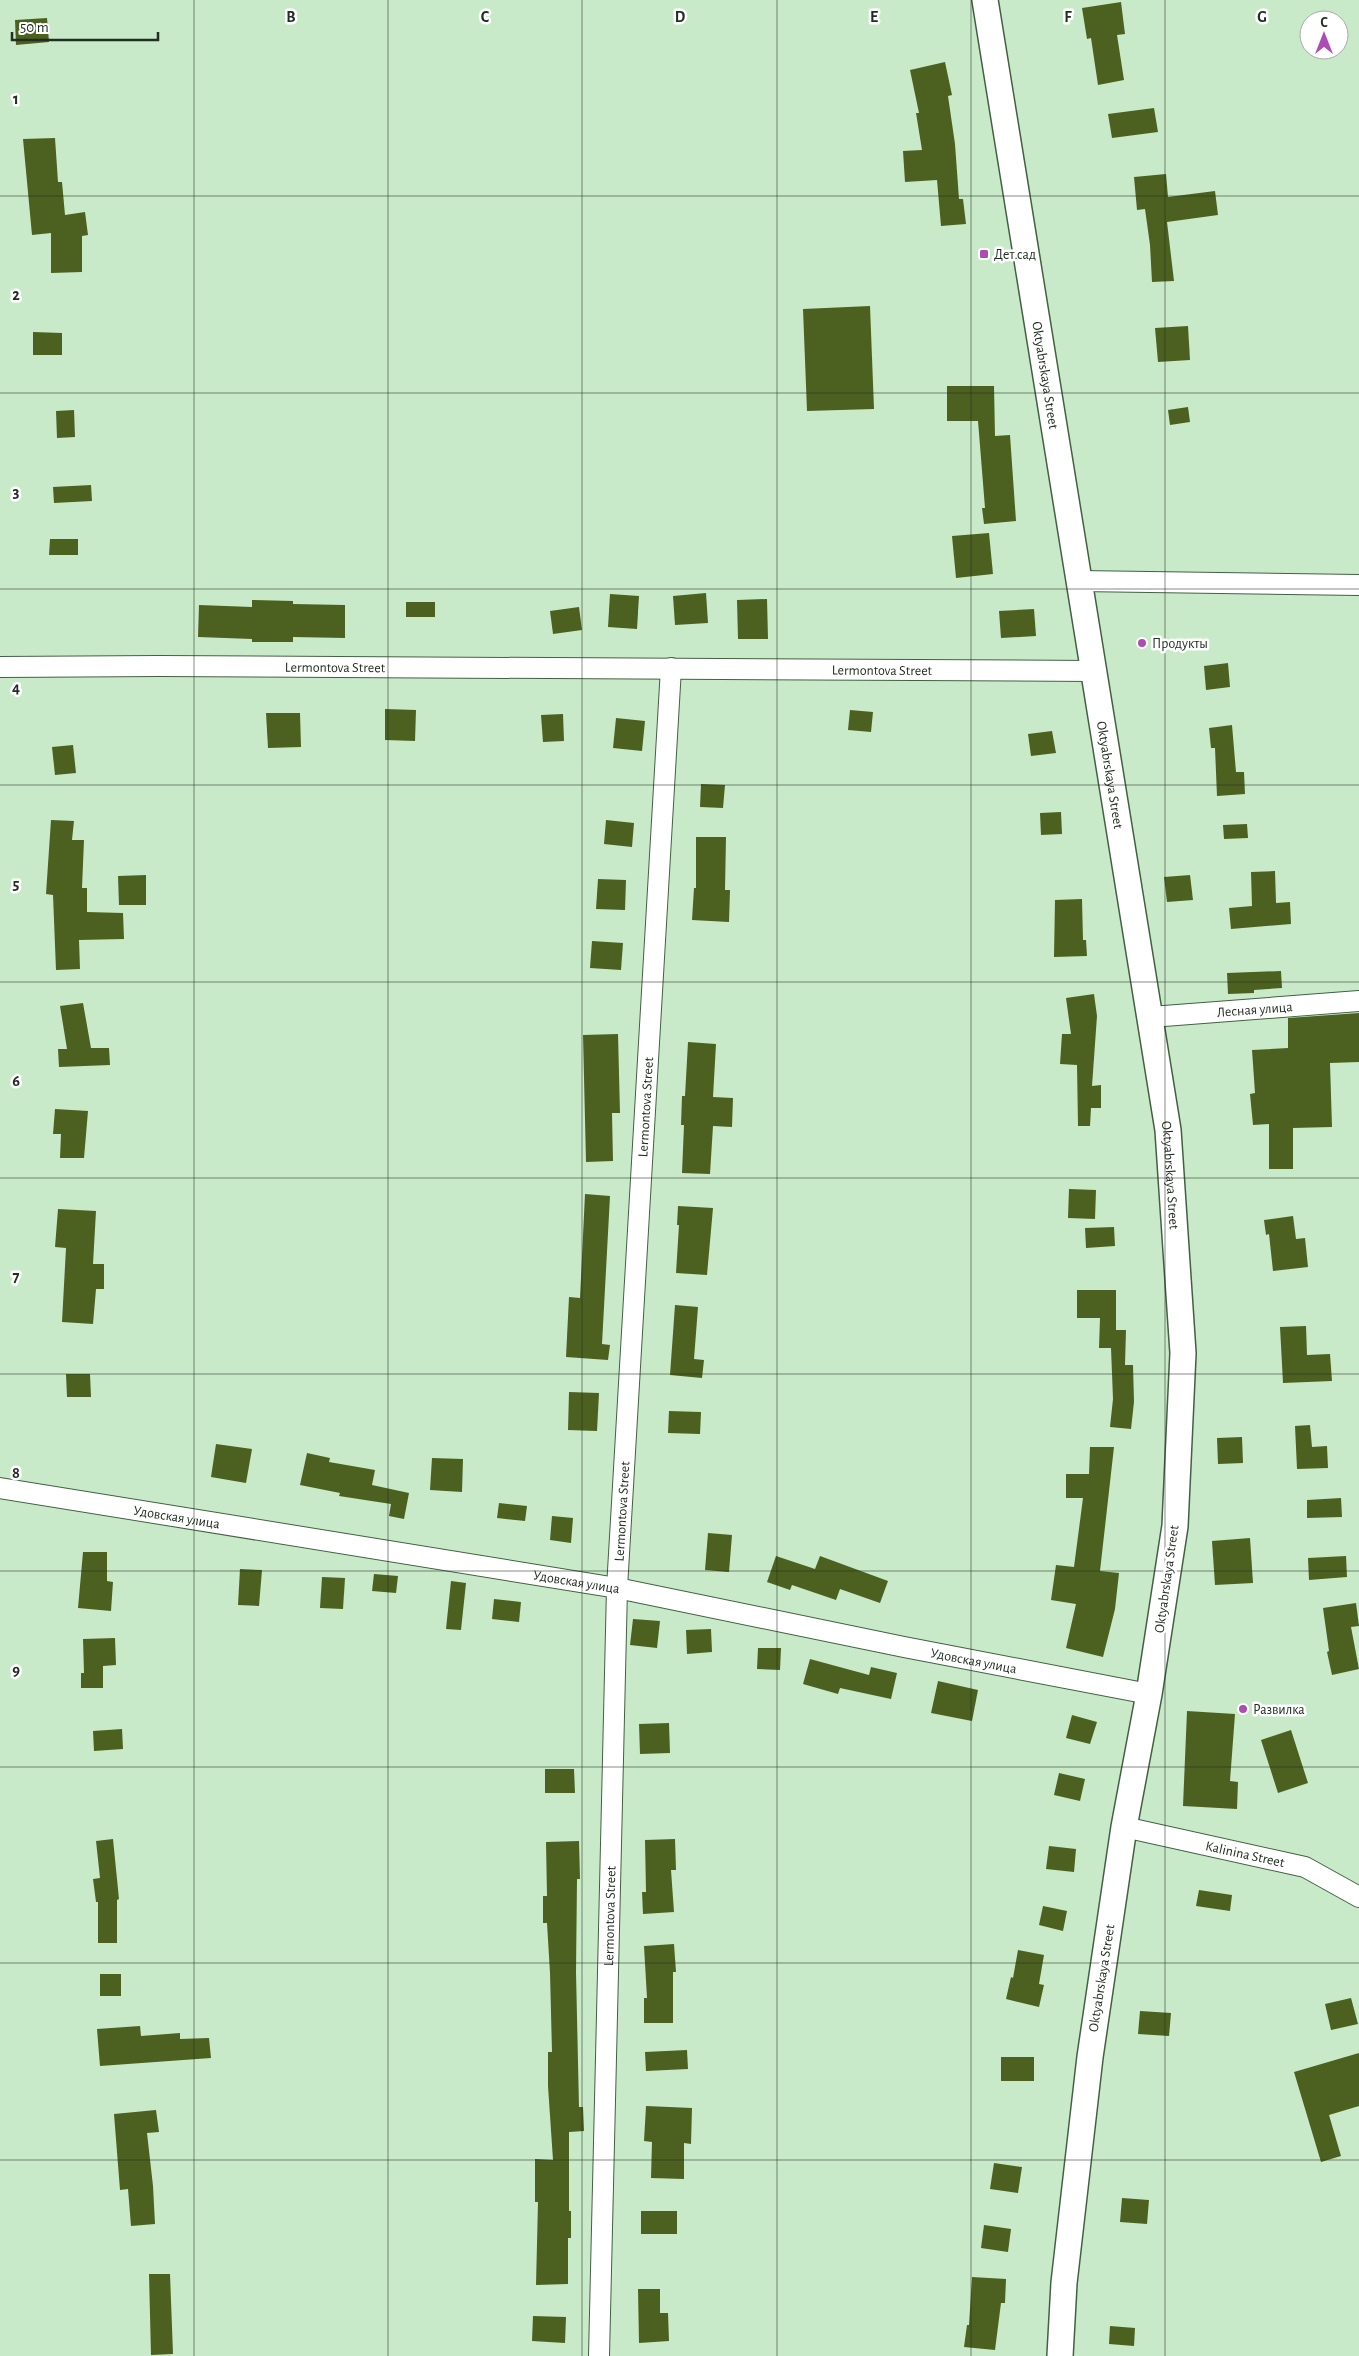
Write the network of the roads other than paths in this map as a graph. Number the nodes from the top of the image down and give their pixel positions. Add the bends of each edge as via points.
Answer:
1 (985, 0) edge
2 (1079, 581) junction
3 (1359, 585) edge
4 (0, 666) edge
5 (670, 668) junction
6 (1094, 671) junction
7 (1359, 1000) edge
8 (1151, 1017) junction
9 (0, 1488) edge
10 (617, 1588) junction
11 (1149, 1694) junction
12 (1124, 1827) junction
13 (1359, 1897) edge
14 (599, 2356) edge
15 (1060, 2356) edge

1 - 2 street, Oktyabrskaya Street
2 - 3 street
2 - 6 street, Oktyabrskaya Street
4 - 5 street, Lermontova Street
5 - 6 street, Lermontova Street
5 - 10 street, Lermontova Street
6 - 8 street, Oktyabrskaya Street
7 - 8 street, Лесная улица
8 - 11 street, Oktyabrskaya Street via 1168,1130 1183,1352 1175,1526
9 - 10 street, Удовская улица
10 - 11 street, Удовская улица
10 - 14 street, Lermontova Street
11 - 12 street, Oktyabrskaya Street
12 - 13 street, Kalinina Street via 1305,1867
12 - 15 street, Oktyabrskaya Street via 1090,2057 1064,2283

